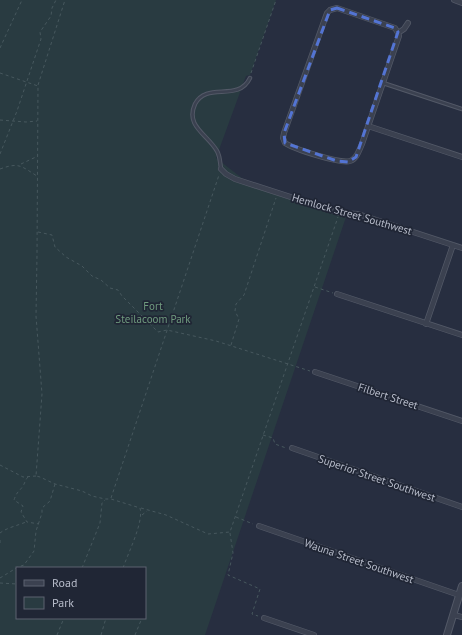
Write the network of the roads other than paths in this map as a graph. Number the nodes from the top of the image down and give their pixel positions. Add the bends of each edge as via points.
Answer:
1 (454, 0) edge
2 (462, 3) edge
3 (408, 23) dead end
4 (398, 33) junction
5 (250, 78) road end
6 (383, 83) junction
7 (462, 109) edge
8 (368, 126) junction
9 (462, 157) edge
10 (222, 169) joint
11 (453, 245) junction
12 (462, 248) edge
13 (337, 294) road end
14 (426, 324) junction
15 (462, 335) edge
16 (315, 372) road end
17 (462, 421) edge
18 (292, 448) road end
19 (462, 507) edge
20 (260, 526) road end
21 (462, 586) edge
22 (459, 595) junction
23 (454, 615) junction
24 (462, 617) edge
25 (264, 618) road end
26 (314, 635) edge
27 (447, 635) edge

1 - 2 street
3 - 4 street
4 - 6 street
4 - 8 street via 395,28 337,8 330,10 284,138 286,144 330,159 348,162 358,153
5 - 10 lane via 234,91 202,96 193,109 195,127 207,137 216,150
6 - 7 lane
6 - 8 street
8 - 9 street
10 - 11 street, Hemlock Street Southwest via 235,179 340,213 358,214
11 - 12 street, Hemlock Street Southwest
11 - 14 street
13 - 14 street
14 - 15 street
16 - 17 street, Filbert Street
18 - 19 street, Superior Street Southwest
20 - 22 street, Wauna Street Southwest
21 - 22 street
22 - 23 street
23 - 24 street
23 - 27 street
25 - 26 street

